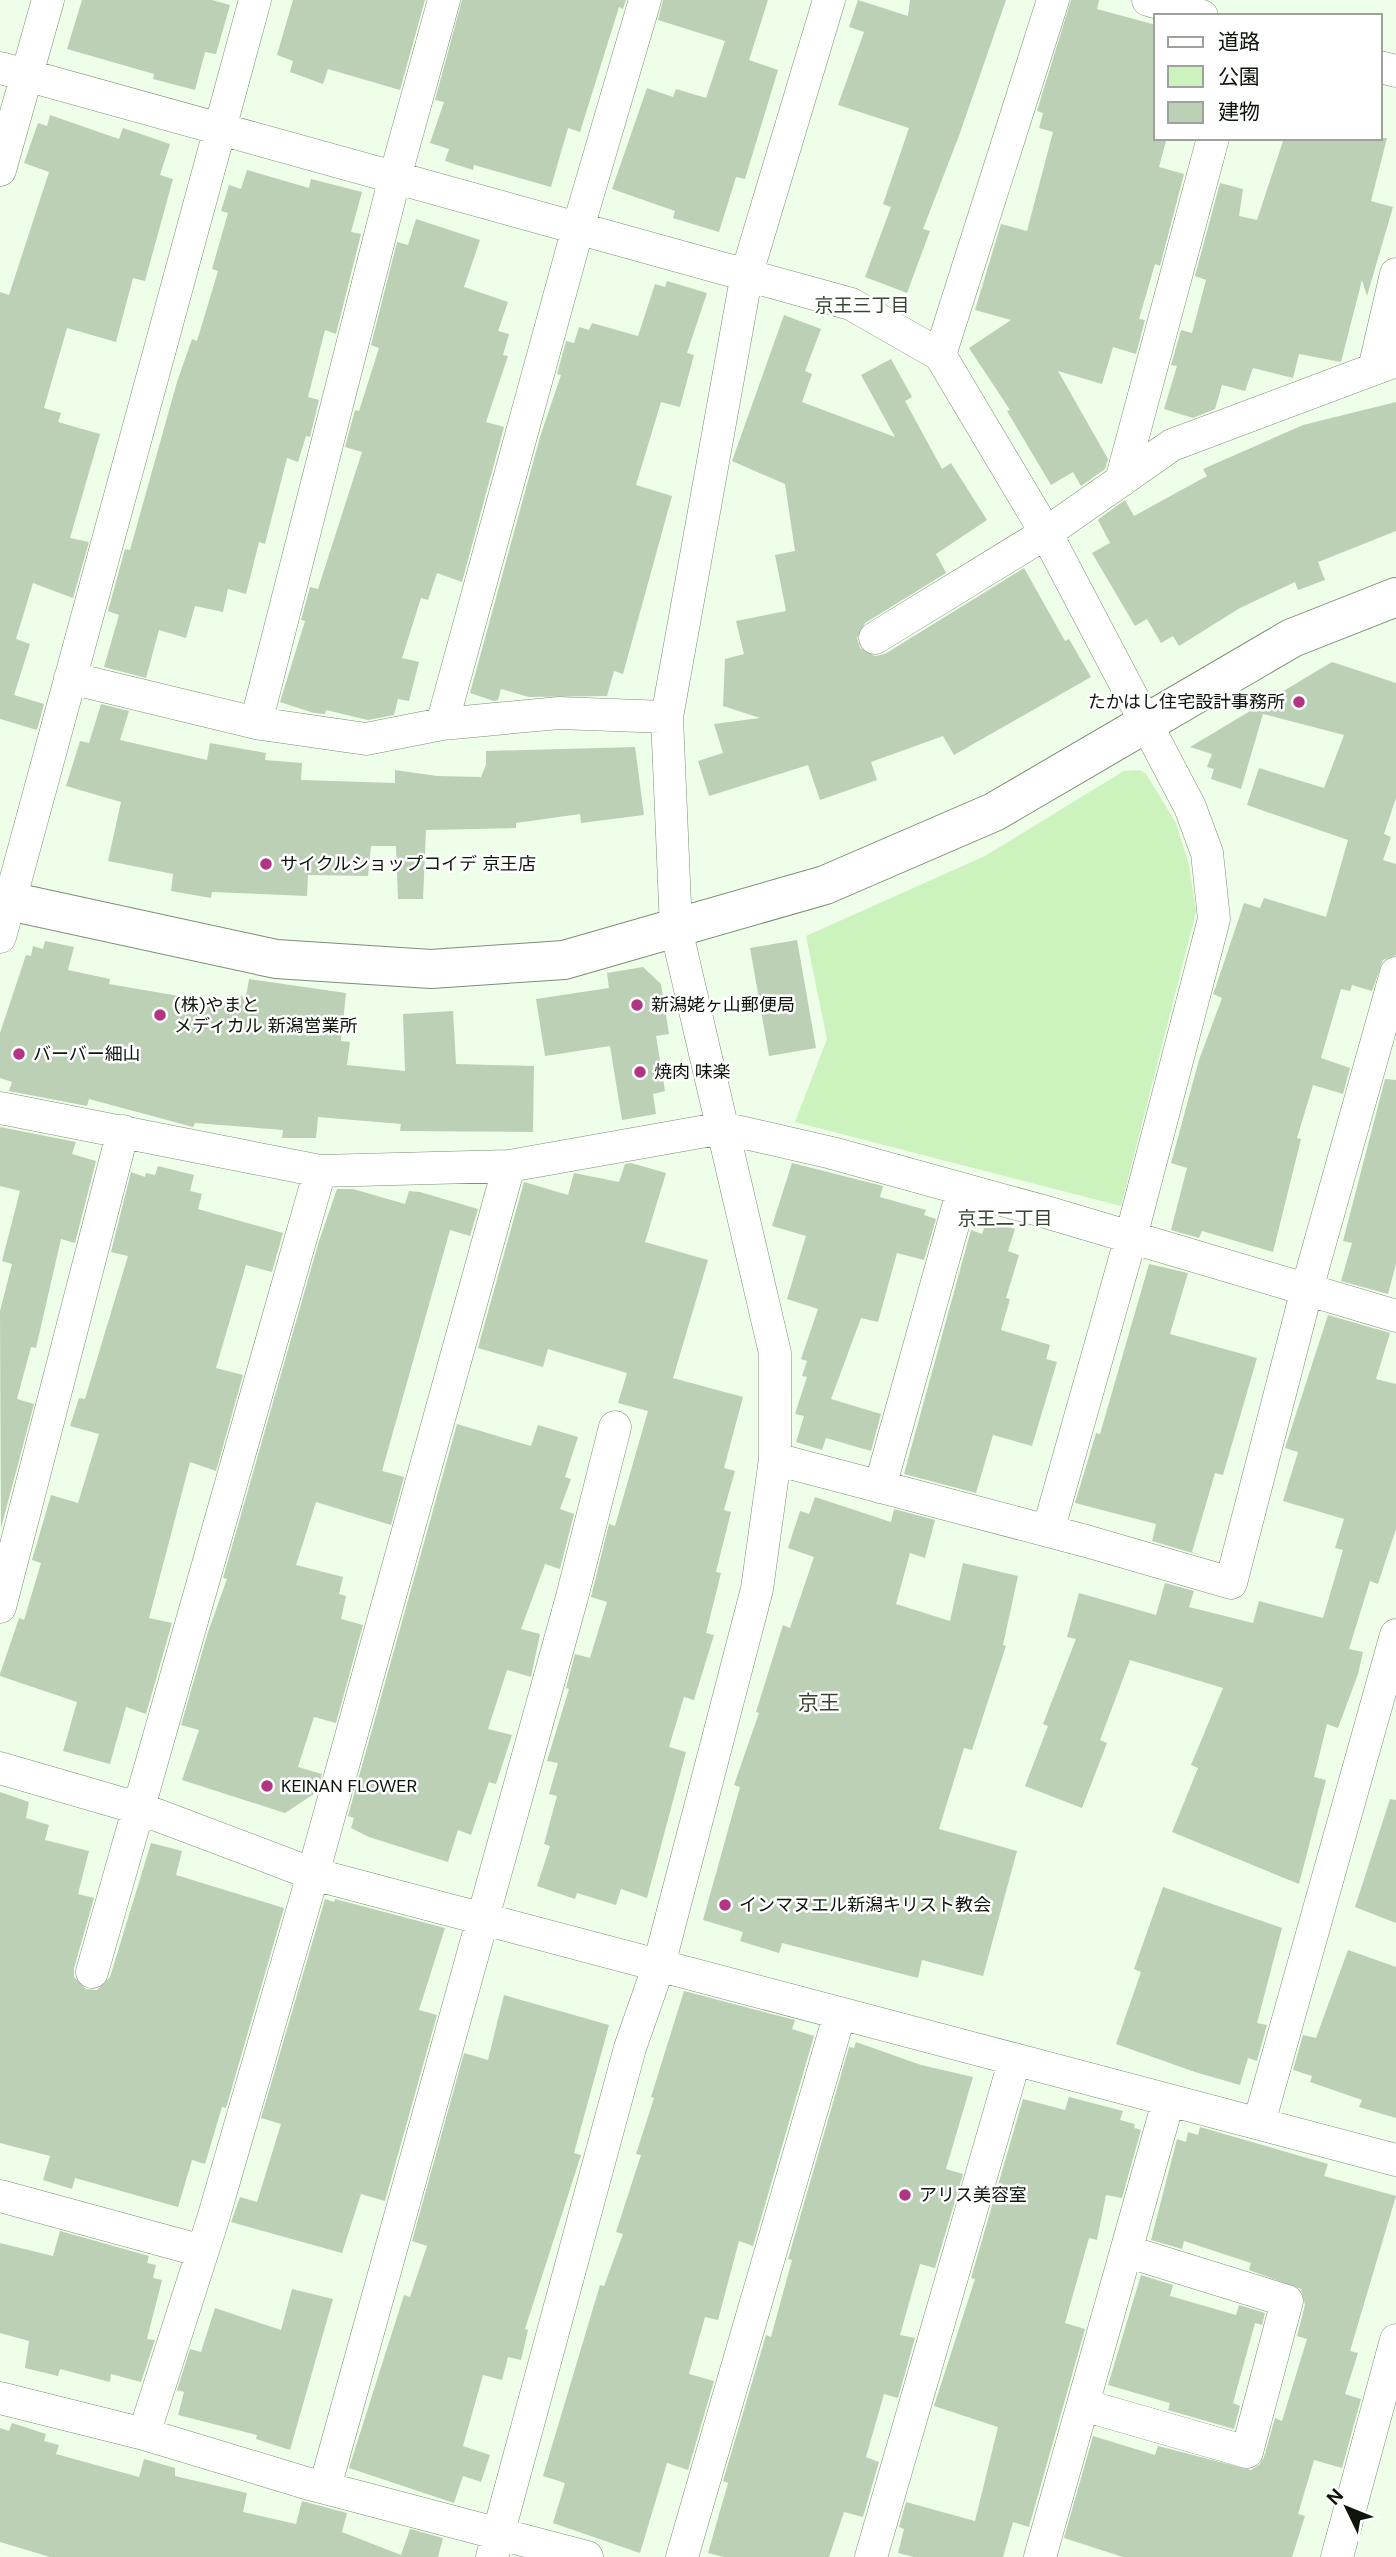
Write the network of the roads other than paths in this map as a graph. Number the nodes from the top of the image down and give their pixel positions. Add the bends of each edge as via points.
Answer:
1 (48, 0) edge
2 (255, 0) edge
3 (444, 0) edge
4 (645, 0) edge
5 (829, 0) edge
6 (1053, 0) edge
7 (1148, 0) edge
8 (1195, 14) edge
9 (14, 72) edge
10 (222, 131) junction
11 (1212, 140) edge
12 (0, 170) edge
13 (395, 177) junction
14 (578, 228) junction
15 (747, 273) junction
16 (1396, 274) edge
17 (940, 355) junction
18 (1385, 365) edge
19 (1121, 481) junction
20 (1046, 533) junction
21 (1396, 597) edge
22 (875, 638) dead end
23 (70, 677) junction
24 (667, 717) junction
25 (256, 723) junction
26 (442, 724) junction
27 (1146, 726) junction
28 (3, 913) edge
29 (676, 929) junction
30 (1396, 973) edge
31 (0, 1108) edge
32 (723, 1128) junction
33 (124, 1131) junction
34 (509, 1166) junction
35 (320, 1171) junction
36 (963, 1189) junction
37 (1131, 1237) junction
38 (1307, 1289) junction
39 (1396, 1316) edge
40 (615, 1427) dead end
41 (775, 1459) junction
42 (880, 1487) junction
43 (1048, 1531) junction
44 (0, 1607) edge
45 (1396, 1635) edge
46 (0, 1768) edge
47 (141, 1809) junction
48 (313, 1874) junction
49 (484, 1919) junction
50 (659, 1965) junction
51 (92, 1972) dead end
52 (840, 2013) junction
53 (1015, 2059) junction
54 (1168, 2102) junction
55 (1259, 2123) junction
56 (1396, 2161) edge
57 (0, 2196) edge
58 (202, 2251) junction
59 (1126, 2251) junction
60 (1396, 2340) edge
61 (0, 2398) edge
62 (1083, 2405) junction
63 (144, 2434) junction
64 (325, 2487) junction
65 (496, 2545) edge
66 (587, 2557) edge
67 (682, 2557) edge
68 (872, 2557) edge
69 (1040, 2557) edge
70 (1337, 2557) edge

1 - 9 street
2 - 10 street
3 - 13 street
4 - 14 street
5 - 15 street
6 - 17 street
7 - 8 street
9 - 10 street
9 - 12 street
10 - 13 street
10 - 23 street
11 - 19 street
13 - 14 street
13 - 25 street
14 - 15 street
14 - 26 street
15 - 17 street via 851,304
15 - 24 street
16 - 18 street
17 - 20 street
18 - 19 street via 1172,445
19 - 20 street
20 - 22 street
20 - 27 street
21 - 27 street via 1292,638
23 - 25 street
23 - 28 street
24 - 26 street via 559,713
24 - 29 street
25 - 26 street via 366,739
27 - 29 street via 982,818 825,885
27 - 37 street via 1190,807 1207,853 1214,919
28 - 29 street via 276,959 431,969 564,960
29 - 32 street
30 - 38 street
31 - 33 street
32 - 34 street
32 - 36 street
32 - 41 street via 775,1353
33 - 35 street
33 - 44 street
34 - 35 street
34 - 48 street
35 - 47 street
36 - 37 street
36 - 42 street
37 - 38 street
37 - 43 street
38 - 39 street
38 - 43 street via 1231,1583
40 - 49 street
41 - 42 street
41 - 50 street via 757,1589
42 - 43 street
45 - 55 street
46 - 47 street
47 - 48 street
47 - 51 street
48 - 49 street
48 - 58 street
49 - 50 street
49 - 64 street
50 - 52 street
50 - 65 street via 631,2048
52 - 53 street
52 - 67 street
53 - 54 street
53 - 68 street
54 - 55 street
54 - 59 street
55 - 56 street
57 - 58 street
58 - 63 street
59 - 62 street
59 - 62 street via 1287,2301 1247,2452
60 - 70 street
61 - 63 street
62 - 69 street
63 - 64 street
64 - 65 street
65 - 66 street

